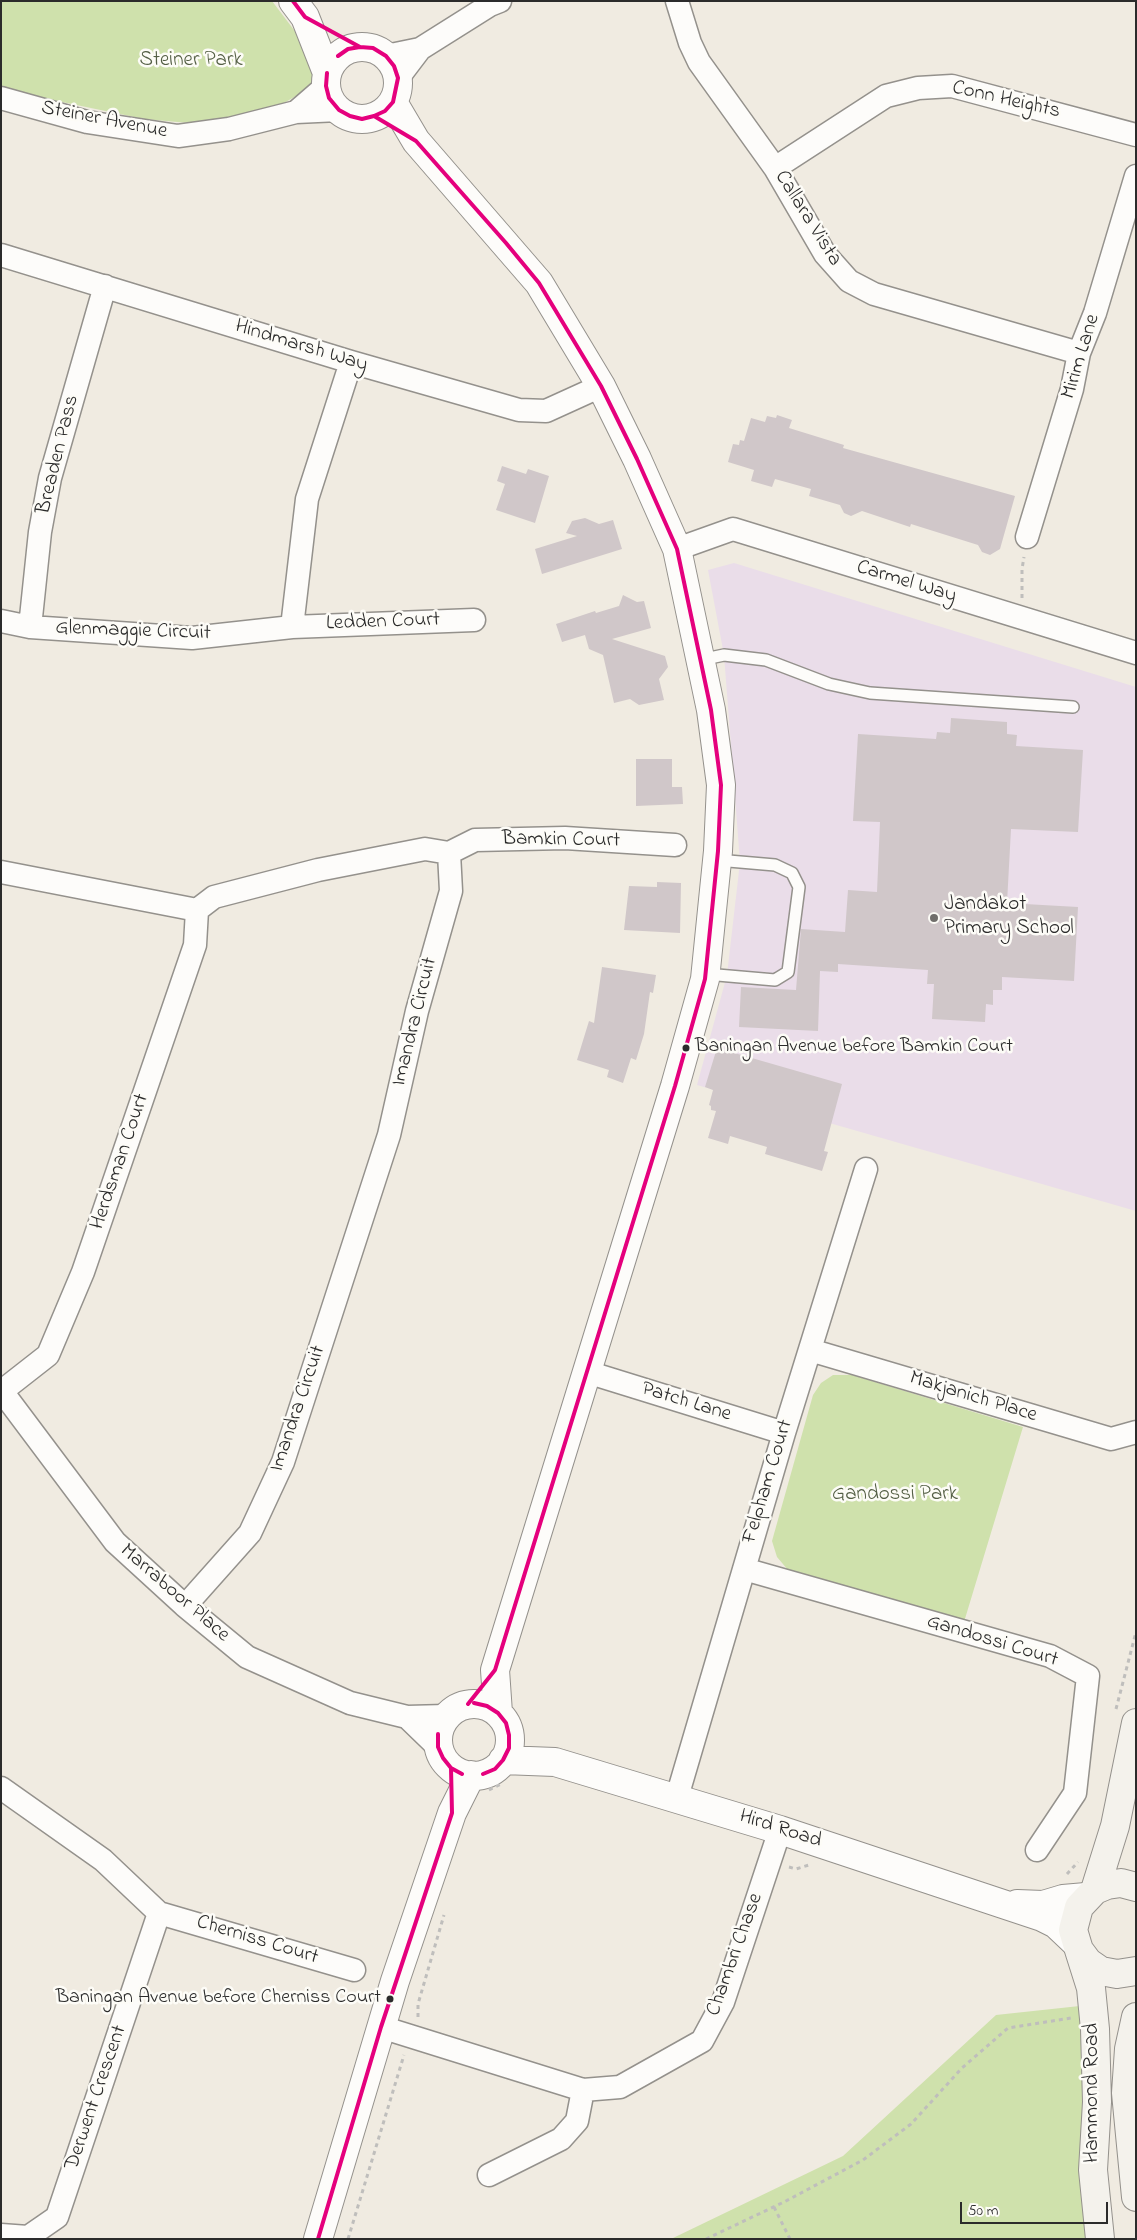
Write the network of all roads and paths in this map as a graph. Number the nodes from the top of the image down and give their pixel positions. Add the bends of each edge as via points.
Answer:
1 (500, 1) edge
2 (677, 1) edge
3 (299, 9) edge
4 (360, 47) junction
5 (327, 80) junction
6 (388, 88) junction
7 (1, 98) edge
8 (339, 110) junction
9 (296, 112) junction
10 (1136, 135) edge
11 (775, 168) junction
12 (1136, 176) edge
13 (1, 255) edge
14 (105, 286) junction
15 (1078, 353) junction
16 (351, 362) junction
17 (601, 386) junction
18 (1027, 537) joint
19 (677, 549) junction
20 (1017, 617) junction
21 (474, 620) dead end
22 (1, 621) edge
23 (30, 627) junction
24 (292, 627) junction
25 (1136, 653) edge
26 (700, 660) junction
27 (1073, 707) dead end
28 (675, 846) dead end
29 (450, 853) junction
30 (716, 860) junction
31 (1, 872) edge
32 (197, 910) junction
33 (706, 974) junction
34 (866, 1169) dead end
35 (810, 1350) junction
36 (588, 1372) junction
37 (2, 1390) edge
38 (1136, 1432) edge
39 (784, 1433) junction
40 (744, 1569) junction
41 (186, 1606) junction
42 (495, 1670) junction
43 (457, 1710) junction
44 (408, 1718) junction
45 (1136, 1723) edge
46 (505, 1747) junction
47 (462, 1770) junction
48 (1, 1788) edge
49 (676, 1797) junction
50 (780, 1830) junction
51 (1036, 1850) dead end
52 (770, 1861) junction
53 (816, 1864) dead end
54 (1136, 1887) edge
55 (1090, 1893) junction
56 (1003, 1904) junction
57 (159, 1912) junction
58 (445, 1912) dead end
59 (1077, 1946) junction
60 (354, 1970) dead end
61 (1136, 1971) edge
62 (1094, 2015) junction
63 (1136, 2017) edge
64 (420, 2019) dead end
65 (381, 2026) junction
66 (406, 2053) dead end
67 (584, 2090) junction
68 (489, 2175) dead end
69 (1136, 2197) edge
70 (774, 2207) junction
71 (1, 2235) edge
72 (318, 2239) edge
73 (348, 2239) edge
74 (706, 2239) edge
75 (790, 2239) edge
76 (1100, 2239) edge

1 - 6 street via 420,49
2 - 11 street, Callara Vista via 699,62
3 - 4 street
3 - 5 street
4 - 5 street via 348,49 338,56
4 - 6 street via 373,48
5 - 8 street via 330,98
5 - 9 street, Steiner Avenue
6 - 8 street via 362,119
6 - 17 street via 416,141 539,283
7 - 9 street, Steiner Avenue via 87,122 178,136 229,129
8 - 9 street, Steiner Avenue
10 - 11 street, Conn Heights via 960,87 918,88 886,96
11 - 15 street, Callara Vista via 825,254 849,282 874,294
12 - 15 street, Mirim Lane via 1095,313
13 - 14 street, Hindmarsh Way
14 - 16 street, Hindmarsh Way
14 - 23 street, Breaden Pass via 50,478 40,532
15 - 18 street, Mirim Lane via 1072,389
16 - 17 street, Hindmarsh Way via 519,410 546,411
16 - 24 street via 307,499
17 - 19 street via 638,459
18 - 20 path via 1022,569 1023,593
19 - 20 street, Carmel Way via 733,529
19 - 26 street
20 - 25 street, Carmel Way
21 - 24 street, Ledden Court
22 - 23 street, Glenmaggie Circuit
23 - 24 street, Glenmaggie Circuit via 192,638
26 - 27 lane via 724,655 766,660 829,684 870,693
26 - 30 street via 711,710 721,785
28 - 29 street, Bamkin Court via 565,838 475,840
29 - 32 street via 425,849 318,870 214,897
29 - 41 street, Imandra Circuit via 451,891 417,1011 389,1135 283,1462 250,1533
30 - 33 street
30 - 33 lane via 775,865 792,873 799,887 788,972 775,980
31 - 32 street
32 - 37 street, Herdsman Court via 195,946 83,1272 48,1355
33 - 36 street
34 - 35 street, Felpham Court
35 - 38 street, Makjanich Place via 1111,1439
35 - 39 street, Felpham Court
36 - 39 street, Patch Lane
36 - 42 street
37 - 41 street, Marraboor Place via 115,1542
39 - 40 street, Felpham Court
40 - 49 street, Felpham Court
40 - 51 street, Gandossi Court via 1050,1656 1088,1676 1075,1793
41 - 44 street, Marraboor Place via 247,1657 350,1703
42 - 43 street
42 - 46 street
43 - 44 street, Marraboor Place
43 - 46 street, Hird Road via 487,1706
43 - 47 street via 440,1727
44 - 47 street, Marraboor Place
45 - 55 main road via 1115,1826
46 - 47 path
46 - 47 street via 495,1769 483,1774
46 - 49 street, Hird Road
47 - 65 street via 452,1813
48 - 57 street via 103,1860
49 - 50 street, Hird Road
50 - 52 street, Chambri Chase
50 - 56 street, Hird Road
52 - 53 path via 796,1870
52 - 67 street, Chambri Chase via 723,2002 702,2041 620,2086
54 - 55 main road via 1121,1883
55 - 56 street, Hird Road via 1043,1905
55 - 59 main road, Hammond Road via 1074,1918
56 - 59 street, Hird Road via 1056,1924
57 - 60 street, Cherniss Court
57 - 71 street, Derwent Crescent via 57,2217 28,2238
58 - 64 path via 418,2004
59 - 61 main road via 1088,1962 1102,1971 1117,1974
59 - 62 main road, Hammond Road via 1091,1988
62 - 70 path via 1008,2028 962,2068 911,2124 863,2160
62 - 76 main road, Hammond Road via 1096,2102 1093,2170
63 - 69 main road, Hammond Road via 1129,2048 1126,2092
65 - 67 street, Chambri Chase
65 - 72 street
66 - 73 path via 401,2059
67 - 68 street via 577,2121 561,2139
70 - 74 path
70 - 75 path

